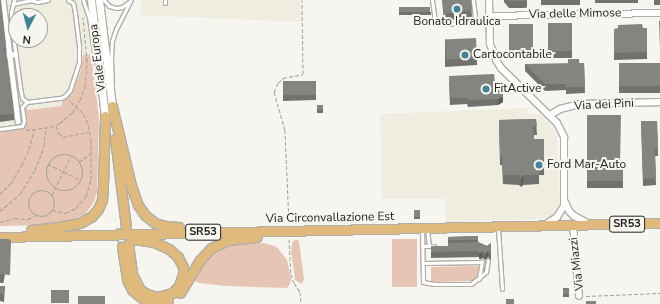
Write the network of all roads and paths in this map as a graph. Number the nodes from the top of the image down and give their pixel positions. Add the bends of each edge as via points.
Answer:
1 (3, 0) edge
2 (14, 0) edge
3 (31, 0) edge
4 (48, 0) edge
5 (68, 0) edge
6 (83, 0) edge
7 (91, 0) edge
8 (99, 0) edge
9 (104, 0) edge
10 (131, 0) edge
11 (302, 0) edge
12 (432, 0) edge
13 (473, 0) edge
14 (489, 0) edge
15 (13, 4) junction
16 (660, 13) edge
17 (490, 16) junction
18 (16, 54) junction
19 (8, 55) junction
20 (101, 79) junction
21 (66, 95) junction
22 (111, 101) junction
23 (27, 102) junction
24 (660, 102) edge
25 (550, 115) junction
26 (105, 116) junction
27 (18, 121) dead end
28 (55, 126) dead end
29 (0, 128) edge
30 (46, 128) dead end
31 (34, 129) dead end
32 (90, 132) junction
33 (92, 152) junction
34 (71, 156) junction
35 (79, 163) junction
36 (48, 164) junction
37 (63, 172) junction
38 (80, 179) junction
39 (56, 188) junction
40 (0, 194) edge
41 (52, 196) junction
42 (565, 202) junction
43 (52, 210) junction
44 (0, 211) edge
45 (36, 215) junction
46 (0, 222) edge
47 (660, 223) edge
48 (573, 225) junction
49 (595, 225) junction
50 (498, 226) junction
51 (541, 226) junction
52 (424, 227) junction
53 (272, 231) junction
54 (289, 232) junction
55 (0, 233) edge
56 (46, 236) junction
57 (0, 237) edge
58 (422, 246) junction
59 (429, 246) junction
60 (439, 246) edge
61 (488, 260) dead end
62 (423, 263) junction
63 (480, 279) junction
64 (502, 289) dead end
65 (660, 294) edge
66 (579, 296) joint
67 (301, 304) edge

1 - 19 street
2 - 15 lane
3 - 4 lane
3 - 15 lane
5 - 21 lane via 72,3 75,13 79,62
6 - 20 lane via 89,17 94,55
7 - 20 street, Viale Europa
8 - 22 street, Viale Europa
9 - 10 lane via 111,7 118,8
10 - 22 lane via 112,41
11 - 54 path via 303,74 283,78 278,82 274,92 285,130
12 - 13 lane via 435,20 444,24 473,20
14 - 17 street
15 - 18 lane via 11,14
16 - 17 street, Via delle Mimose
17 - 25 street via 490,44 496,60 501,68
18 - 19 street
18 - 23 lane via 22,98
19 - 27 street
20 - 26 street, Viale Europa
21 - 23 lane
21 - 32 path via 86,118
22 - 26 main road via 123,227
22 - 53 main road via 134,194 140,209 150,220 169,227
23 - 29 lane via 22,108 22,126
24 - 25 street, Via dei Pini via 580,104 560,109
25 - 42 street via 564,136
26 - 55 main road via 102,196 94,214 85,221 75,224 43,230
28 - 32 path via 58,134 63,137
30 - 44 path via 44,146 35,170 20,194
31 - 40 path via 22,164 11,183
32 - 33 path
33 - 35 path
33 - 43 path via 91,180 81,204 66,213
34 - 35 path
34 - 36 path via 56,156
34 - 37 path
35 - 38 path
36 - 37 path
36 - 39 path via 46,175
37 - 38 path
37 - 39 path
38 - 39 path via 71,188
39 - 41 path
41 - 43 path
41 - 45 path via 43,190 33,194 29,200 29,207
42 - 49 street via 574,216
42 - 51 street via 560,214
43 - 45 path via 44,216
45 - 46 path
47 - 49 main road, Via Circonvallazione Est / SR53
48 - 49 main road, Via Circonvallazione Est / SR53
48 - 51 main road, Via Circonvallazione Est / SR53
48 - 66 street, Via Miazzi
50 - 51 main road, Via Circonvallazione Est / SR53
50 - 52 main road, Via Circonvallazione Est / SR53
50 - 64 lane
52 - 54 main road, Via Circonvallazione Est / SR53
52 - 58 lane
52 - 59 lane
53 - 54 main road, Via Circonvallazione Est / SR53
53 - 56 main road, Via Circonvallazione Est / SR53
54 - 56 main road via 233,239 216,245 202,258 178,295 170,301 158,303 144,300 130,287 126,276 125,244 132,274 140,290 159,297 169,295 182,279 182,267 175,254 160,244 144,240 81,240
54 - 67 path via 291,274 300,292
56 - 57 main road, Via Circonvallazione Est / SR53
58 - 59 lane
58 - 62 lane
59 - 60 lane
61 - 63 lane via 486,272
62 - 63 lane via 423,281 427,284 467,284
62 - 63 lane via 482,261
65 - 66 path, Via Miazzi

